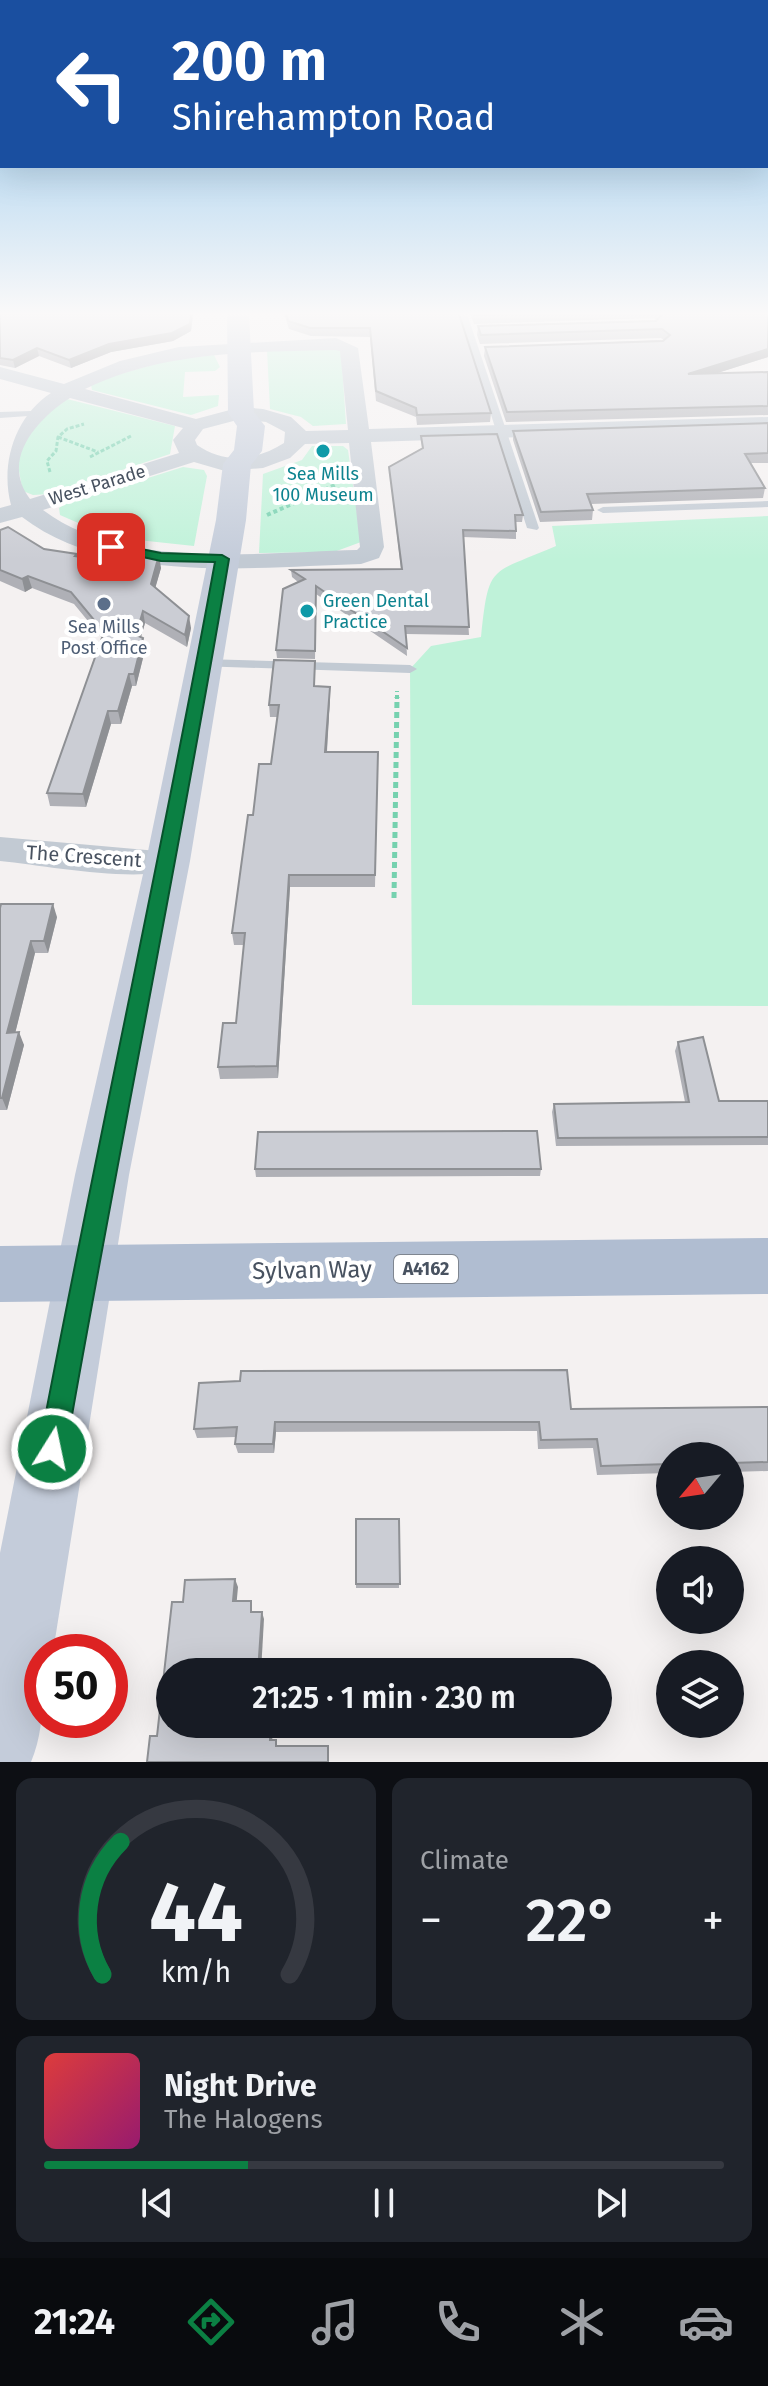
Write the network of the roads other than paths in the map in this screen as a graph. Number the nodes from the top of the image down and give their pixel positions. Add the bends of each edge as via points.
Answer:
1 (54, 396) edge
2 (87, 396) edge
3 (241, 396) edge
4 (354, 396) edge
5 (490, 396) edge
6 (28, 413) junction
7 (241, 413) junction
8 (0, 415) edge
9 (768, 423) edge
10 (196, 425) junction
11 (499, 431) junction
12 (359, 437) junction
13 (298, 438) junction
14 (194, 455) junction
15 (237, 464) junction
16 (768, 504) edge
17 (25, 508) junction
18 (603, 510) edge
19 (0, 516) edge
20 (533, 528) dead end
21 (222, 559) junction
22 (203, 663) junction
23 (404, 669) road end
24 (0, 849) edge
25 (168, 861) junction
26 (768, 1266) edge
27 (84, 1273) junction
28 (0, 1274) edge
29 (0, 1746) edge

1 - 6 street
2 - 10 street
3 - 7 main road
4 - 12 street
5 - 11 lane
6 - 8 lane
6 - 17 street via 13,429 2,464
7 - 10 street
7 - 13 street via 276,417 296,430
7 - 15 main road via 251,426 248,451
9 - 11 street
10 - 14 street via 184,440
11 - 12 street
11 - 20 lane
12 - 13 street
12 - 21 street via 370,553
13 - 15 street via 285,453
14 - 15 street
14 - 17 street, West Parade
15 - 21 main road
16 - 18 lane
17 - 19 street, West Parade
17 - 21 street via 65,531 134,553
21 - 22 main road
22 - 23 lane
22 - 25 main road
24 - 25 street, The Crescent
25 - 27 main road
26 - 27 main road, Sylvan Way / A4162
27 - 28 main road, Sylvan Way / A4162
27 - 29 main road

